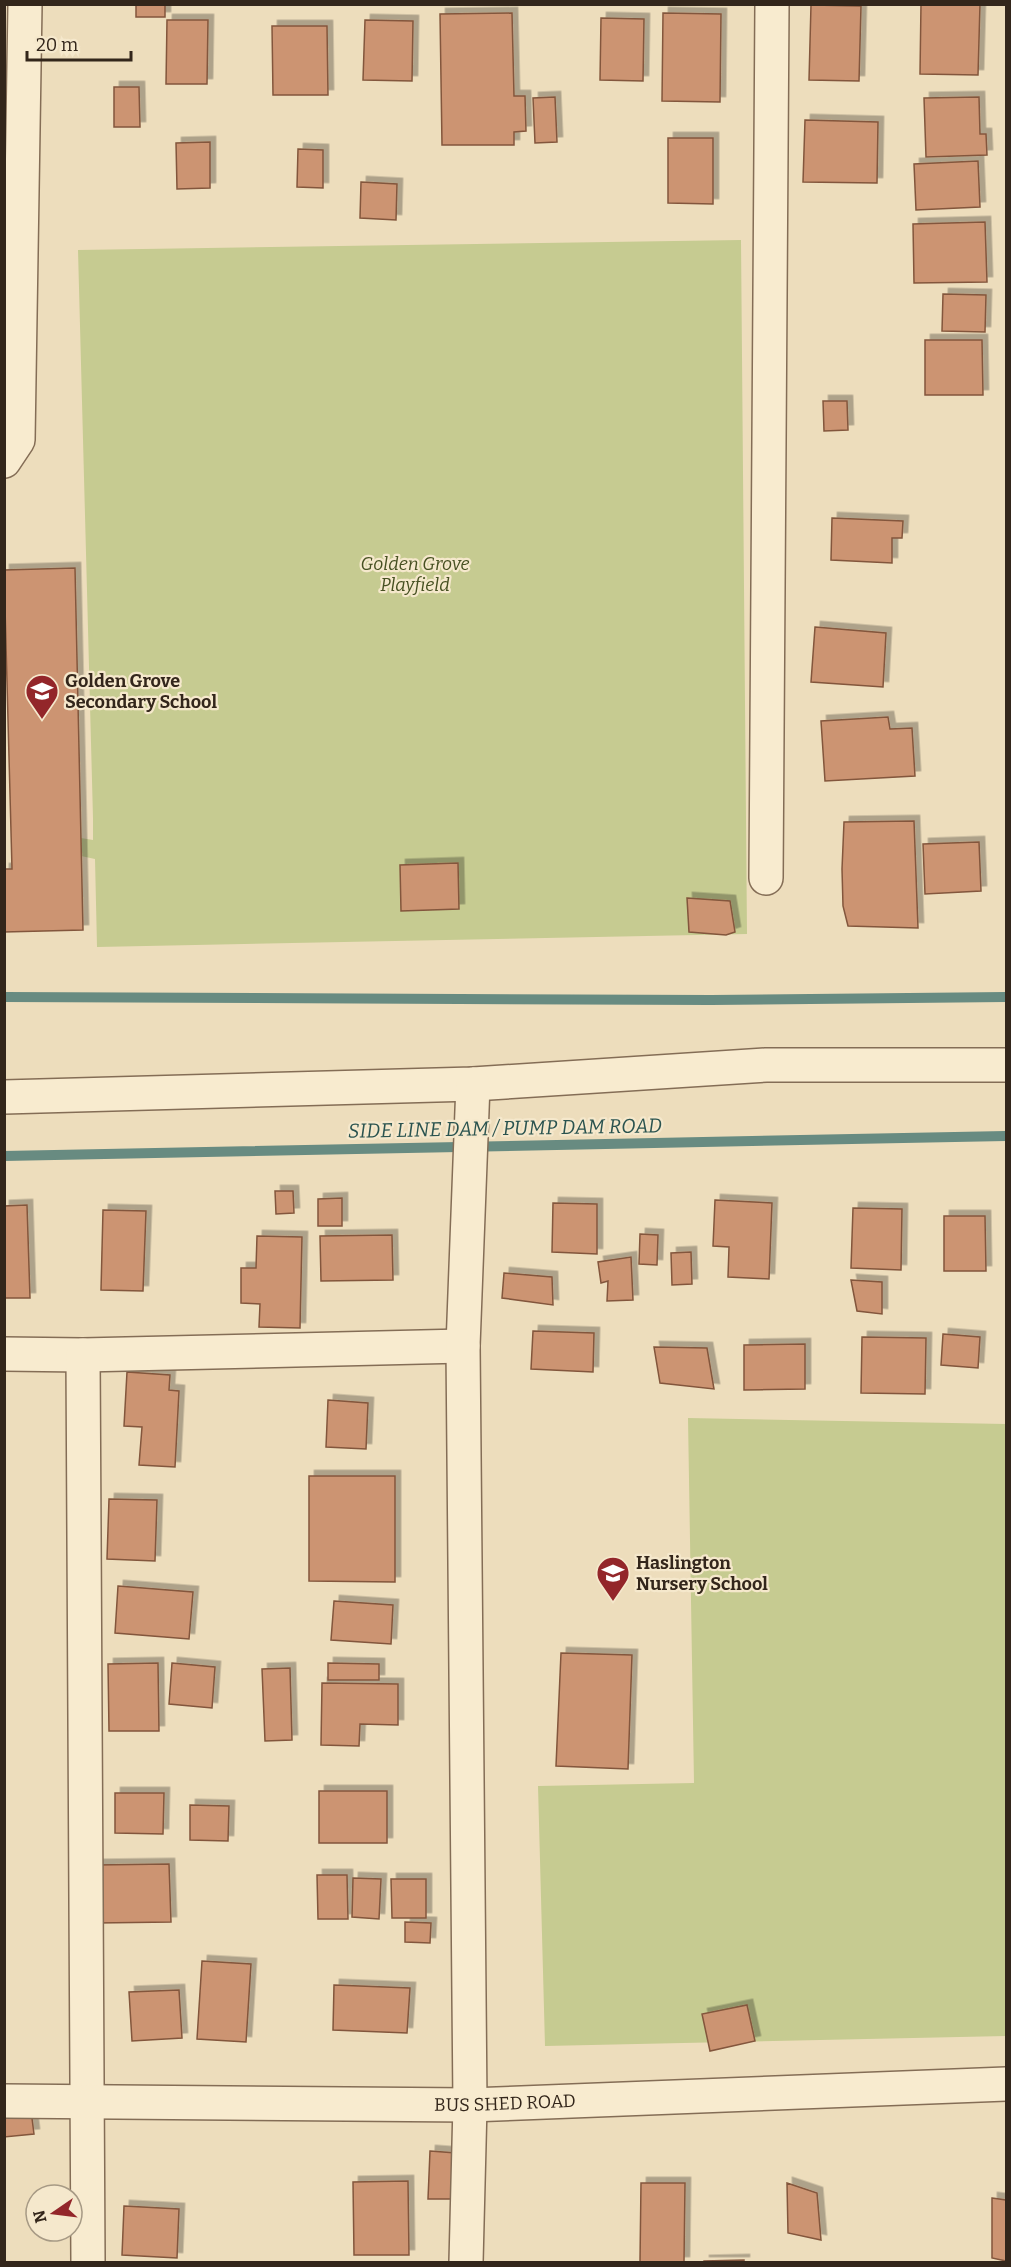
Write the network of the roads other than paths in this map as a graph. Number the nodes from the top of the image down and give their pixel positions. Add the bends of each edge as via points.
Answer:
1 (25, 4) edge
2 (772, 4) edge
3 (4, 461) edge
4 (766, 878) dead end
5 (1006, 1065) edge
6 (473, 1084) junction
7 (4, 1097) edge
8 (463, 1346) junction
9 (4, 1354) edge
10 (83, 1355) junction
11 (1006, 2084) edge
12 (4, 2101) edge
13 (87, 2102) junction
14 (470, 2105) junction
15 (88, 2262) edge
16 (466, 2262) edge

1 - 3 street via 18,440
2 - 4 street
5 - 6 street via 766,1065
6 - 7 street
6 - 8 street
8 - 10 street
8 - 14 street
9 - 10 street
10 - 13 street
11 - 14 street, BUS SHED ROAD
12 - 13 street, BUS SHED ROAD
13 - 14 street, BUS SHED ROAD
13 - 15 street
14 - 16 street

